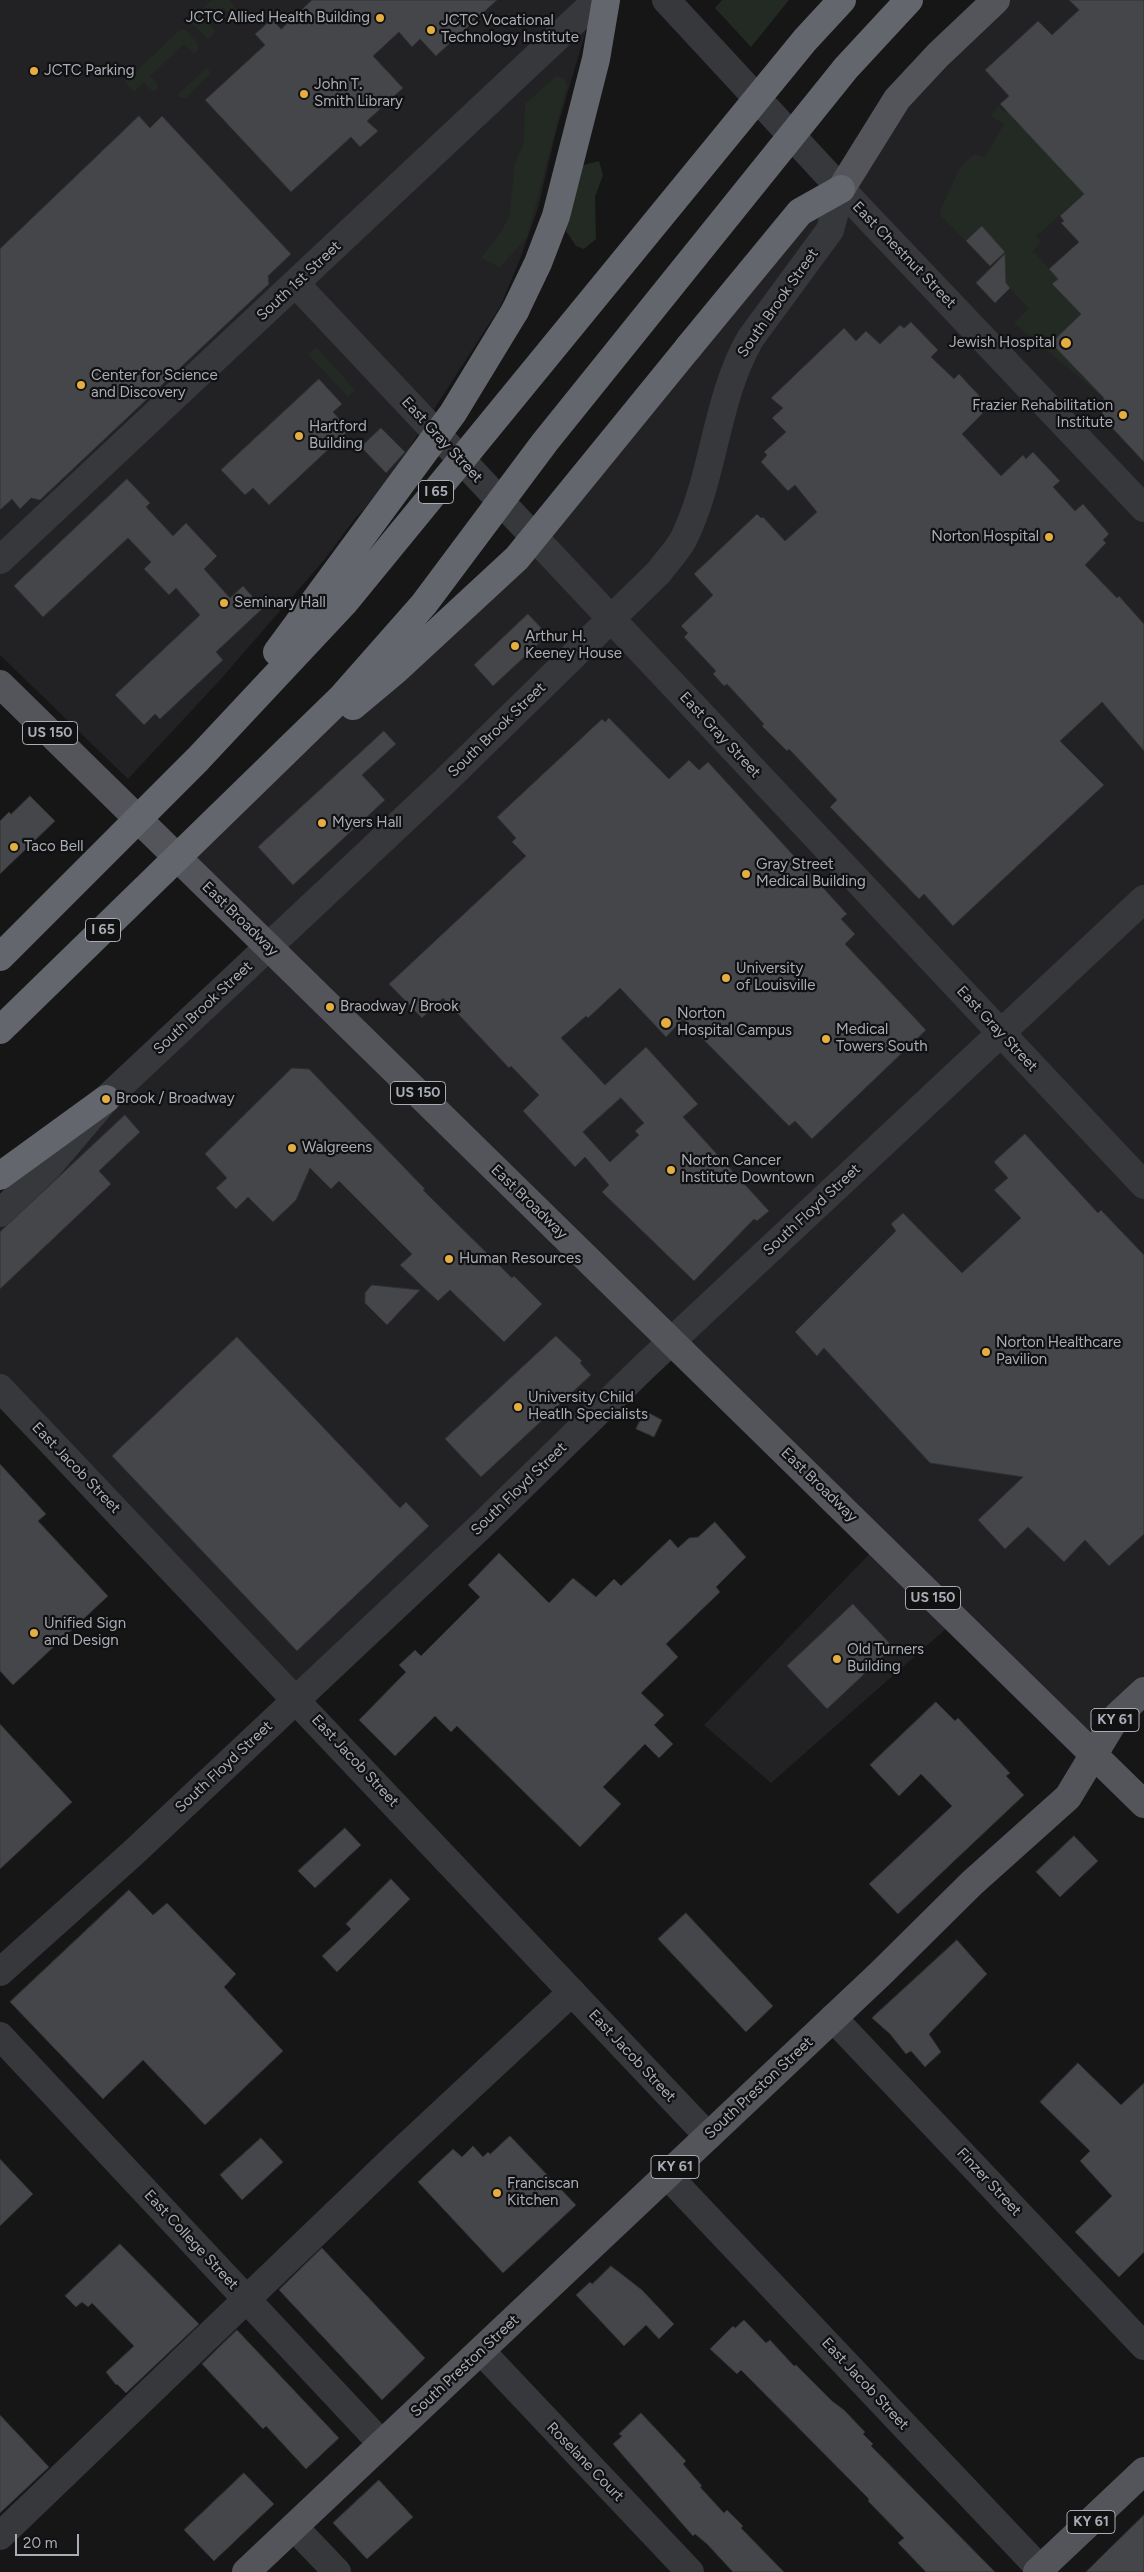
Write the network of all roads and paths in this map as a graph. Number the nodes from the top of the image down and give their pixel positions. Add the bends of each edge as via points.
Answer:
1 (597, 0) edge
2 (606, 0) edge
3 (666, 0) edge
4 (842, 0) edge
5 (909, 0) edge
6 (996, 0) edge
7 (841, 189) junction
8 (296, 284) junction
9 (1144, 508) edge
10 (0, 560) edge
11 (611, 619) junction
12 (0, 684) edge
13 (198, 759) junction
14 (206, 830) junction
15 (1144, 899) edge
16 (268, 946) junction
17 (0, 957) edge
18 (0, 1030) edge
19 (1001, 1033) junction
20 (106, 1099) junction
21 (0, 1176) edge
22 (1144, 1184) edge
23 (0, 1213) edge
24 (672, 1341) junction
25 (0, 1388) edge
26 (1144, 1691) edge
27 (296, 1699) junction
28 (1094, 1754) junction
29 (1144, 1804) edge
30 (0, 1972) edge
31 (572, 1992) junction
32 (833, 2018) junction
33 (0, 2036) edge
34 (708, 2136) junction
35 (666, 2175) junction
36 (247, 2299) junction
37 (1144, 2346) edge
38 (480, 2351) junction
39 (382, 2444) junction
40 (1144, 2471) edge
41 (294, 2527) junction
42 (0, 2536) edge
43 (1040, 2571) edge
44 (246, 2572) edge
45 (337, 2572) edge
46 (690, 2572) edge

1 - 8 street, South 1st Street
2 - 13 highway, bridge via 596,59 556,216 515,311 453,413 408,478
3 - 7 street, East Chestnut Street
4 - 13 highway, I 65, bridge via 805,40 345,602
5 - 14 highway, I 65, bridge via 846,68 551,435 405,627 342,697
6 - 7 main road, South Brook Street via 938,55 897,100
7 - 9 street, East Chestnut Street
7 - 11 street, South Brook Street via 830,230 739,358 723,402 703,488 683,539 659,572
7 - 14 highway, bridge via 800,212 517,558 396,670
8 - 10 street, South 1st Street
8 - 11 street, East Gray Street
11 - 16 street, South Brook Street via 444,782
11 - 19 street, East Gray Street
12 - 16 main road, East Broadway / US 150
13 - 17 highway, I 65, bridge
14 - 18 highway, I 65, bridge
15 - 19 street, South Floyd Street
16 - 20 street, South Brook Street
16 - 24 main road, East Broadway / US 150
19 - 22 street, East Gray Street
19 - 24 street, South Floyd Street
20 - 21 highway
20 - 23 street, South Brook Street via 49,1166
24 - 27 street, South Floyd Street
24 - 28 main road, East Broadway / US 150
25 - 27 street, East Jacob Street
26 - 28 main road, South Preston Street / KY 61 via 1117,1716
27 - 30 street, South Floyd Street via 133,1853
27 - 31 street, East Jacob Street
28 - 29 main road, East Broadway / US 150
28 - 32 main road, South Preston Street / KY 61 via 1068,1797 972,1883
31 - 34 street, East Jacob Street
31 - 36 street
32 - 34 main road, South Preston Street / KY 61
32 - 37 street, Finzer Street
33 - 36 street, East College Street
34 - 35 main road, South Preston Street / KY 61
35 - 38 main road, South Preston Street / KY 61
35 - 43 street, East Jacob Street
36 - 39 street, East College Street
36 - 42 street
38 - 39 main road, South Preston Street / KY 61
38 - 46 street, Roselane Court
39 - 41 main road, South Preston Street / KY 61
40 - 43 main road, KY 61
41 - 44 main road, South Preston Street / KY 61
41 - 45 street

